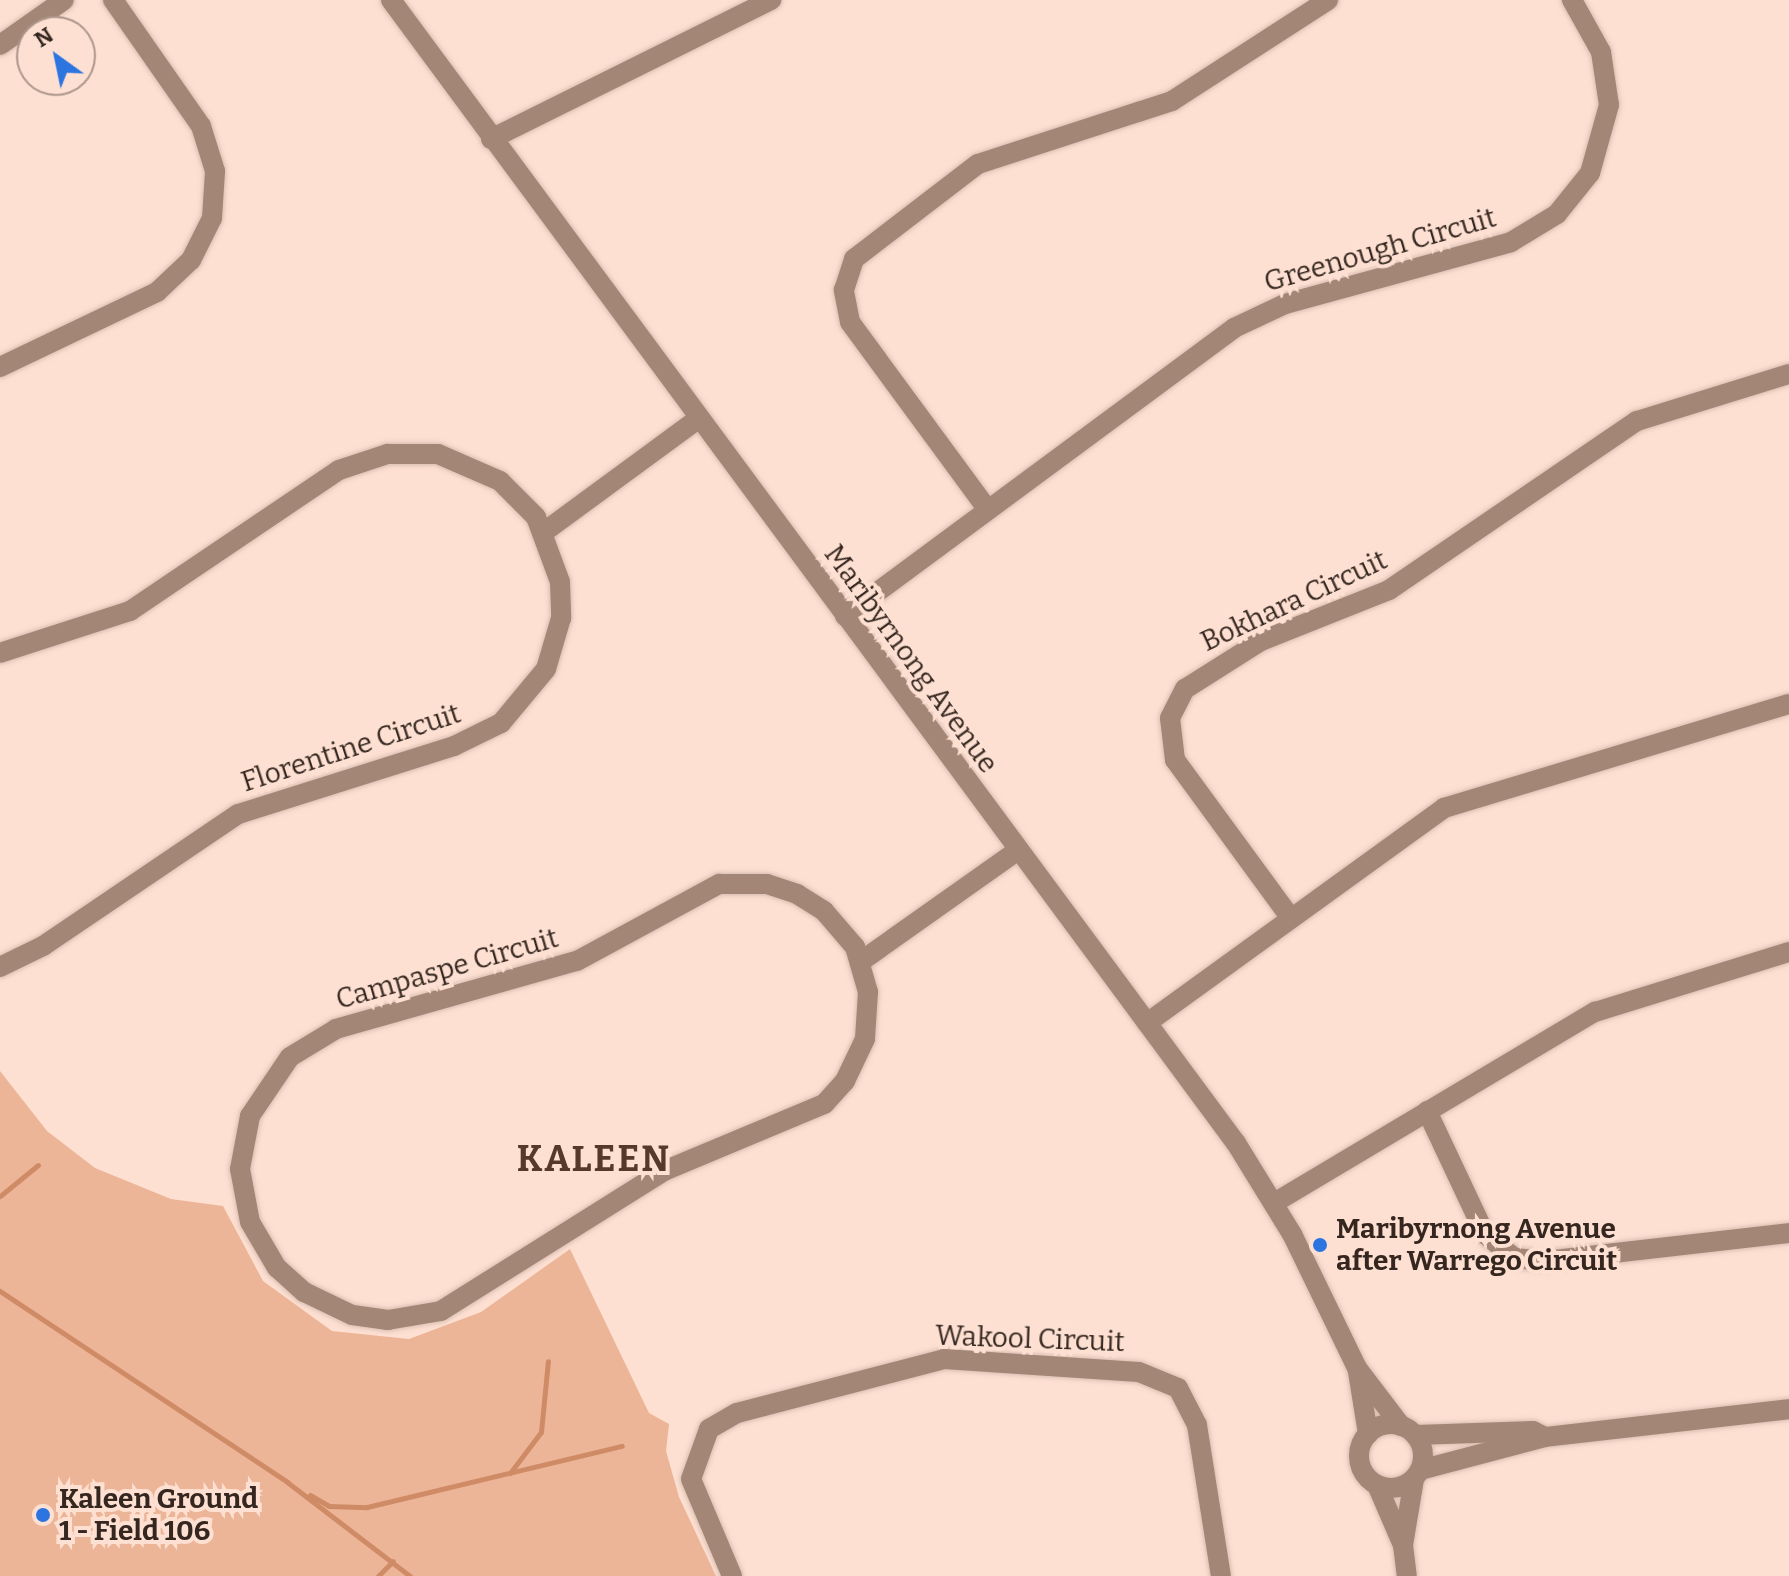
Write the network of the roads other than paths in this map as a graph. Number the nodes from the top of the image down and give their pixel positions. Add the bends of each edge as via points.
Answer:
1 (64, 0) edge
2 (113, 0) edge
3 (391, 0) edge
4 (771, 0) edge
5 (1328, 0) edge
6 (1572, 0) edge
7 (0, 45) edge
8 (491, 139) junction
9 (0, 367) edge
10 (1789, 374) edge
11 (699, 418) junction
12 (988, 510) junction
13 (544, 532) junction
14 (845, 616) junction
15 (0, 653) edge
16 (1789, 704) edge
17 (1017, 851) junction
18 (1290, 917) junction
19 (1789, 952) edge
20 (860, 962) junction
21 (0, 967) edge
22 (1147, 1023) junction
23 (1427, 1111) junction
24 (1274, 1203) junction
25 (1789, 1233) edge
26 (1357, 1368) junction
27 (1789, 1409) edge
28 (1408, 1431) junction
29 (1368, 1434) junction
30 (1545, 1437) junction
31 (1417, 1475) junction
32 (1377, 1485) junction
33 (1403, 1545) junction
34 (732, 1576) edge
35 (1221, 1576) edge
36 (1407, 1576) edge

1 - 7 street
2 - 9 street via 201,126 215,171 212,218 191,260 157,292
3 - 8 street, Maribyrnong Avenue
4 - 8 street
5 - 12 street via 1172,101 978,164 854,259 844,290 850,322
6 - 12 street, Greenough Circuit via 1601,52 1609,105 1590,173 1557,214 1511,242 1250,319
8 - 11 street, Maribyrnong Avenue
10 - 18 street, Bokhara Circuit via 1637,421 1389,590 1249,647 1185,689 1170,718 1175,760
11 - 13 street
11 - 14 street, Maribyrnong Avenue
12 - 14 street, Greenough Circuit
13 - 15 street, Florentine Circuit via 514,491 471,464 421,452 371,457 325,479 148,602
13 - 21 street, Florentine Circuit via 560,582 558,635 537,684 501,723 454,746 238,814 43,946
14 - 17 street, Maribyrnong Avenue
16 - 18 street via 1464,799 1414,825
17 - 20 street
17 - 22 street, Maribyrnong Avenue
18 - 22 street
19 - 23 street via 1603,1009
20 - 20 street, Campaspe Circuit via 869,1008 865,1039 845,1081 824,1104 664,1171 457,1304 406,1319 352,1315 290,1281 257,1238 241,1178 250,1116 277,1070 336,1029 559,968 719,884 767,884 811,901 835,922
22 - 24 street, Maribyrnong Avenue
23 - 24 street
23 - 25 street via 1485,1234 1515,1258 1544,1261
24 - 26 street, Maribyrnong Avenue
26 - 28 street, Maribyrnong Avenue
26 - 29 street, Maribyrnong Avenue
27 - 30 street
28 - 29 street
28 - 30 street via 1533,1431
28 - 31 street
29 - 32 street via 1359,1457
30 - 31 street
31 - 32 street via 1396,1488
31 - 33 street
32 - 33 street
33 - 36 street
34 - 35 street, Wakool Circuit via 691,1479 696,1447 709,1429 737,1413 944,1359 1139,1372 1178,1388 1197,1425

